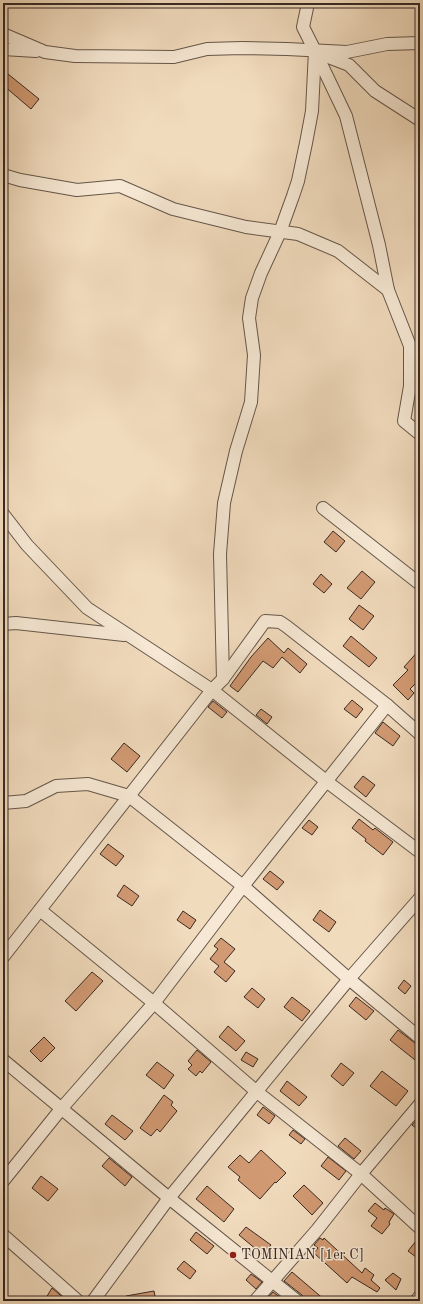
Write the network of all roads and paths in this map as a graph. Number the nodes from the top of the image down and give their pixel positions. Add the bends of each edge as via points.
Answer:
1 (308, 3) edge
2 (3, 34) edge
3 (420, 43) edge
4 (3, 49) edge
5 (315, 51) junction
6 (45, 52) junction
7 (420, 120) edge
8 (3, 175) edge
9 (280, 232) junction
10 (388, 290) junction
11 (420, 434) edge
12 (323, 508) dead end
13 (3, 514) edge
14 (420, 584) edge
15 (3, 624) edge
16 (127, 635) junction
17 (223, 679) junction
18 (212, 690) junction
19 (387, 706) junction
20 (420, 734) edge
21 (326, 781) junction
22 (129, 796) junction
23 (3, 803) edge
24 (420, 852) edge
25 (243, 886) junction
26 (420, 898) edge
27 (40, 910) junction
28 (3, 957) edge
29 (349, 979) junction
30 (154, 1003) junction
31 (420, 1038) edge
32 (3, 1060) edge
33 (257, 1092) junction
34 (420, 1104) edge
35 (61, 1109) junction
36 (361, 1174) junction
37 (3, 1180) edge
38 (170, 1198) junction
39 (420, 1228) edge
40 (3, 1236) edge
41 (271, 1280) junction
42 (420, 1296) edge
43 (78, 1301) edge
44 (93, 1301) edge
45 (254, 1301) edge
46 (297, 1301) edge
47 (416, 1301) edge

1 - 5 street via 303,27
2 - 6 street
3 - 5 street via 387,44 347,52
4 - 6 street
5 - 6 street via 207,49 174,57 75,56
5 - 7 street via 349,65 375,91
5 - 9 street via 312,111 306,143 298,181
5 - 10 street via 346,116
8 - 9 street via 77,190 120,186 173,209 246,227
9 - 10 street via 298,234 338,251
9 - 17 street via 252,298 249,318 254,355 251,402 224,503 220,554
10 - 11 street via 410,346 410,386 404,421
12 - 14 street
13 - 16 street via 27,546 87,608
15 - 16 street via 16,623
16 - 18 street
17 - 18 street
17 - 19 street via 265,621 280,622
18 - 21 street
18 - 22 street
19 - 20 street
19 - 21 street
21 - 24 street
21 - 25 street
22 - 23 street via 88,784 56,786 26,801
22 - 25 street
22 - 27 street
25 - 29 street
25 - 30 street
26 - 29 street
27 - 28 street
27 - 30 street
29 - 31 street
29 - 33 street
30 - 33 street
30 - 35 street
32 - 35 street
33 - 36 street
33 - 38 street
34 - 36 street
35 - 37 street
35 - 38 street
36 - 39 street
36 - 41 street
38 - 41 street
38 - 44 street
40 - 43 street
41 - 45 street
41 - 46 street
42 - 47 street

